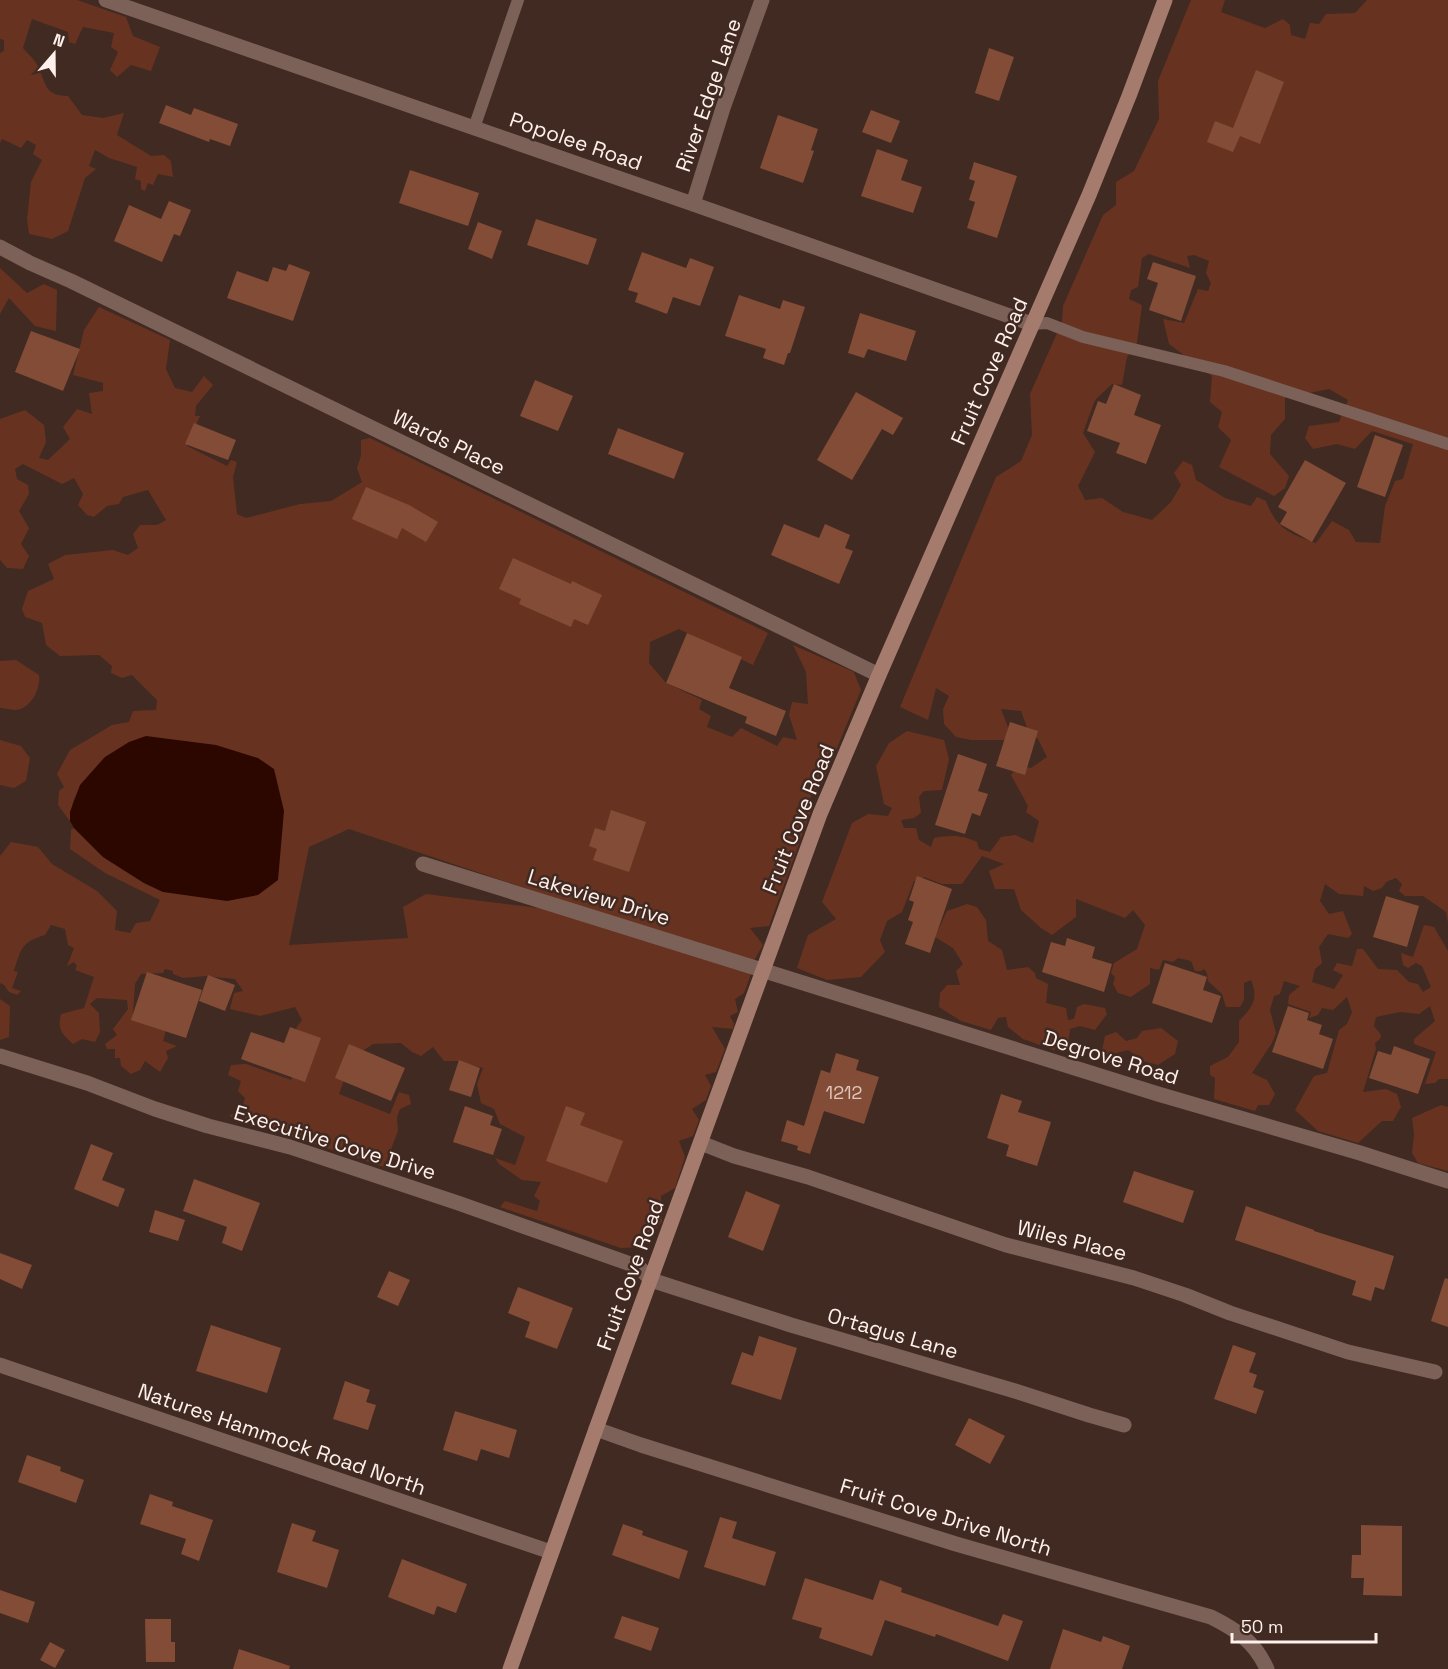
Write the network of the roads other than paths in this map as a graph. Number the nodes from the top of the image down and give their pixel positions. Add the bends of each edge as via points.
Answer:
1 (106, 0) edge
2 (518, 0) edge
3 (762, 0) edge
4 (1165, 0) edge
5 (474, 128) junction
6 (693, 204) junction
7 (0, 247) edge
8 (1032, 324) junction
9 (1448, 444) edge
10 (879, 675) junction
11 (423, 864) dead end
12 (763, 971) junction
13 (0, 1056) edge
14 (701, 1143) junction
15 (1448, 1181) edge
16 (651, 1280) junction
17 (0, 1365) edge
18 (1435, 1372) dead end
19 (1124, 1425) dead end
20 (596, 1429) junction
21 (552, 1552) junction
22 (510, 1669) edge
23 (1267, 1669) edge

1 - 5 street, Popolee Road
2 - 5 lane
3 - 6 street, River Edge Lane
4 - 8 street, Fruit Cove Road via 1089,195
5 - 6 street, Popolee Road
6 - 8 street, Popolee Road
7 - 10 street, Wards Place
8 - 9 lane via 1047,323 1083,337 1224,371
8 - 10 street, Fruit Cove Road
10 - 12 street, Fruit Cove Road via 820,814
11 - 12 street, Lakeview Drive
12 - 14 street, Fruit Cove Road
12 - 15 street, Degrove Road
13 - 16 street, Executive Cove Drive via 155,1109 290,1147 458,1203 639,1267
14 - 16 street, Fruit Cove Road
14 - 18 street, Wiles Place via 1006,1245 1185,1294 1348,1352
16 - 19 street, Ortagus Lane
16 - 20 street, Fruit Cove Road
17 - 21 street, Natures Hammock Road North
20 - 21 street, Fruit Cove Road
20 - 23 street, Fruit Cove Drive North via 956,1544 1211,1617 1252,1644
21 - 22 street, Fruit Cove Road

